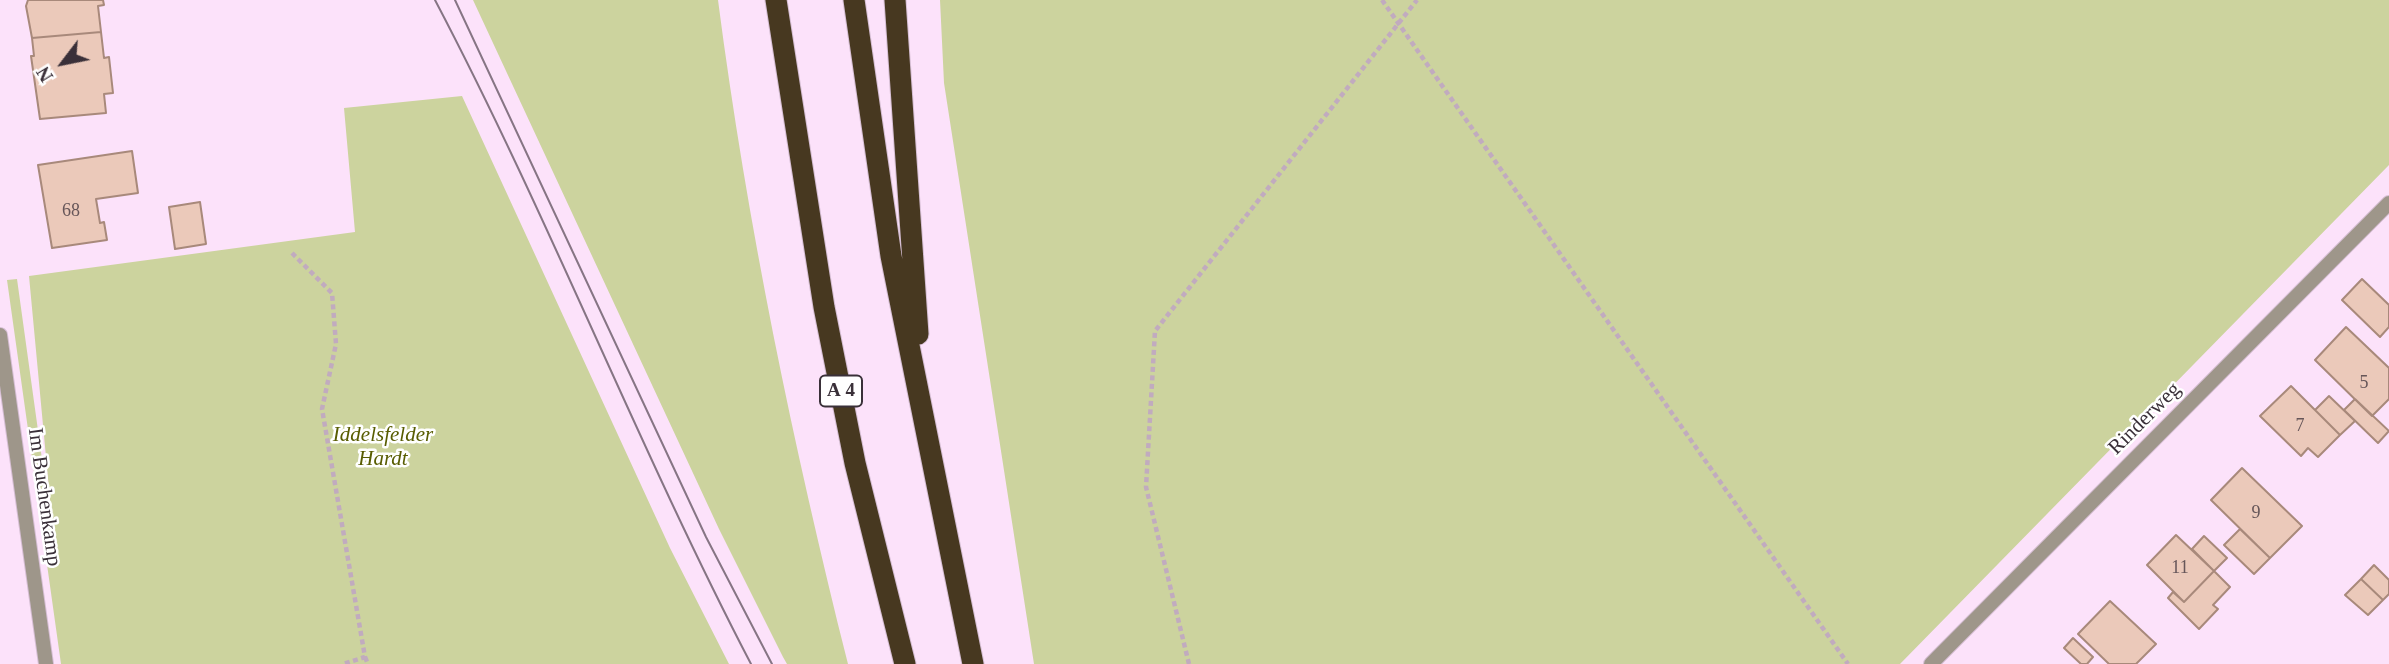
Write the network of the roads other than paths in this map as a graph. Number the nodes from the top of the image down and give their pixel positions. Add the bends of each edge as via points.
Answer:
1 (776, 0) edge
2 (786, 0) edge
3 (854, 0) edge
4 (895, 0) edge
5 (795, 115) junction
6 (2389, 203) edge
7 (0, 335) edge
8 (923, 410) junction
9 (46, 664) edge
10 (905, 664) edge
11 (973, 664) edge
12 (1931, 664) edge

1 - 5 highway
2 - 5 highway, A 4
3 - 8 highway via 891,256
4 - 8 highway
5 - 10 highway, A 4 via 824,307 855,463
6 - 12 street, Rinderweg
7 - 9 street, Im Buchenkamp
8 - 11 highway

